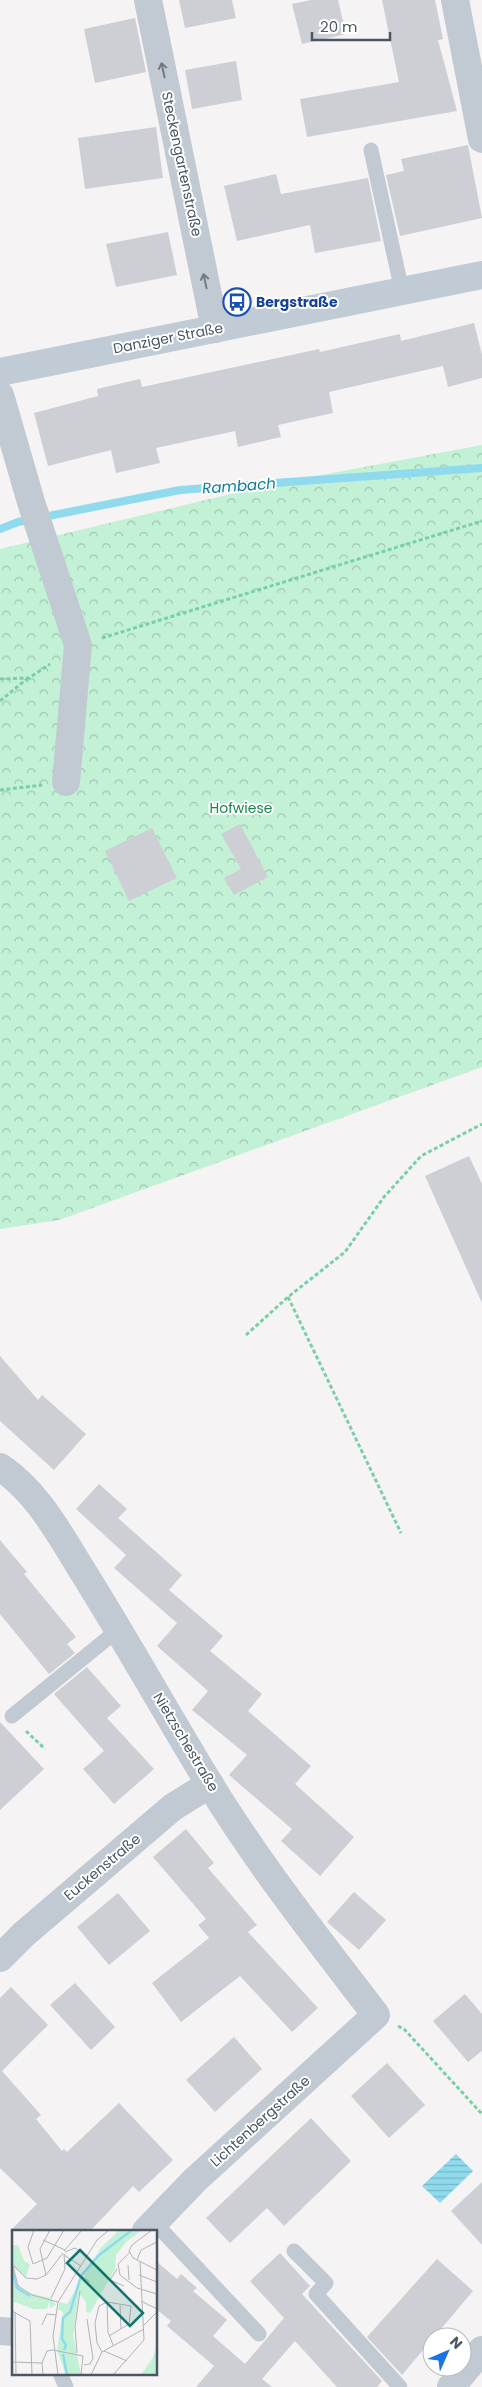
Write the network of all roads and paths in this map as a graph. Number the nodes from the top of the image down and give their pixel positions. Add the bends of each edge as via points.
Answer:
1 (148, 0) edge
2 (455, 0) edge
3 (482, 139) edge
4 (371, 150) dead end
5 (482, 275) edge
6 (402, 291) junction
7 (215, 329) junction
8 (0, 372) edge
9 (0, 396) edge
10 (482, 521) edge
11 (78, 645) junction
12 (29, 678) junction
13 (0, 679) edge
14 (0, 701) edge
15 (66, 782) joint
16 (0, 790) edge
17 (482, 1124) edge
18 (288, 1297) junction
19 (246, 1335) dead end
20 (4, 1475) edge
21 (401, 1533) dead end
22 (119, 1629) junction
23 (12, 1716) dead end
24 (210, 1784) junction
25 (0, 1958) edge
26 (376, 2016) junction
27 (482, 2114) edge
28 (150, 2227) edge
29 (158, 2235) edge
30 (294, 2251) dead end
31 (259, 2334) dead end
32 (482, 2350) edge
33 (60, 2374) edge
34 (66, 2387) edge
35 (400, 2387) edge
36 (451, 2387) edge

7 -> 1 street, Steckengartenstraße
2 - 3 street
4 - 6 lane
5 - 6 main road, Danziger Straße
6 - 7 main road, Danziger Straße
7 - 8 main road, Danziger Straße
9 - 11 street
10 - 11 path
11 - 12 path
11 - 15 street
12 - 13 path
12 - 14 path
15 - 16 path
17 - 18 path via 421,1156 384,1197 346,1252
18 - 19 path
18 - 21 path
20 - 22 street, Nietzschestraße via 44,1510
22 - 23 lane
22 - 24 street, Nietzschestraße
24 - 25 street, Euckenstraße via 173,1807
24 - 26 street, Nietzschestraße via 265,1871
26 - 27 path via 404,2029
26 - 28 street, Lichtenbergstraße via 195,2180
29 - 31 lane
30 - 35 lane via 326,2283 316,2294
32 - 36 street
33 - 34 lane

